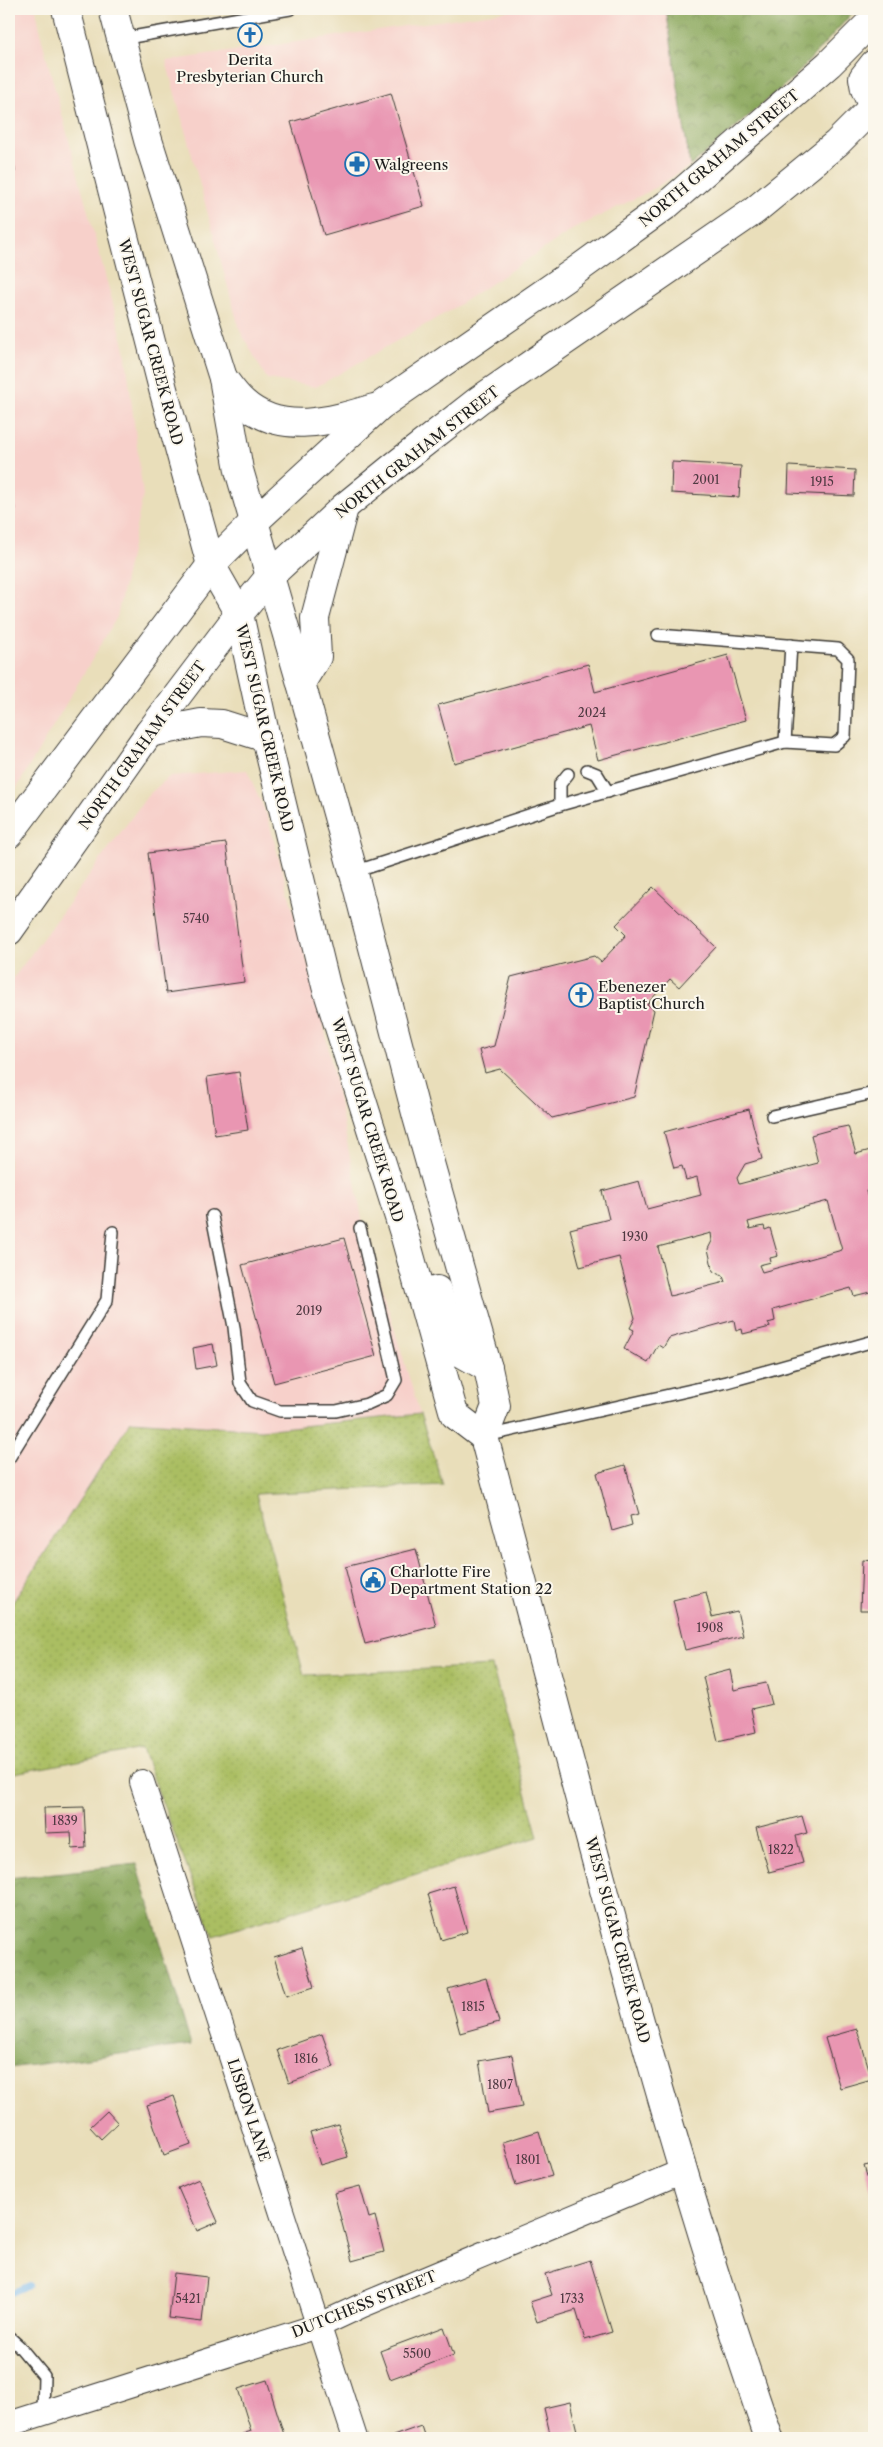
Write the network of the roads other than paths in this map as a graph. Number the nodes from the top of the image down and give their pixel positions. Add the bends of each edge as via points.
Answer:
1 (66, 9) edge
2 (113, 9) edge
3 (290, 9) edge
4 (874, 19) edge
5 (121, 39) junction
6 (874, 64) edge
7 (874, 106) edge
8 (223, 378) junction
9 (380, 406) junction
10 (344, 507) junction
11 (253, 523) junction
12 (211, 565) junction
13 (271, 576) junction
14 (239, 614) junction
15 (658, 635) dead end
16 (790, 644) junction
17 (302, 683) junction
18 (150, 733) junction
19 (266, 738) junction
20 (785, 742) junction
21 (587, 770) dead end
22 (568, 774) dead end
23 (608, 792) junction
24 (560, 805) junction
25 (9, 834) edge
26 (354, 872) junction
27 (9, 931) edge
28 (874, 1093) edge
29 (772, 1116) dead end
30 (212, 1216) dead end
31 (360, 1228) dead end
32 (403, 1230) junction
33 (114, 1232) dead end
34 (874, 1341) edge
35 (488, 1368) junction
36 (484, 1436) junction
37 (9, 1458) edge
38 (142, 1782) dead end
39 (683, 2172) junction
40 (318, 2326) junction
41 (9, 2337) edge
42 (43, 2413) junction
43 (9, 2424) edge
44 (355, 2438) edge
45 (769, 2438) edge

1 - 12 main road, WEST SUGAR CREEK ROAD
2 - 5 main road
3 - 5 lane
4 - 9 main road, NORTH GRAHAM STREET via 829,64 668,204
5 - 8 main road via 148,140
6 - 7 main road via 864,78 865,89
7 - 10 main road, NORTH GRAHAM STREET via 836,143 754,211 479,400
8 - 9 main road via 243,402 260,414 295,424 338,419
8 - 11 main road via 238,470
9 - 11 main road, NORTH GRAHAM STREET
10 - 13 main road, NORTH GRAHAM STREET
10 - 17 main road via 315,618 317,657
11 - 12 main road, NORTH GRAHAM STREET
11 - 13 main road
12 - 14 main road, WEST SUGAR CREEK ROAD
12 - 25 main road, NORTH GRAHAM STREET
13 - 14 main road, NORTH GRAHAM STREET
13 - 17 main road
14 - 18 main road, NORTH GRAHAM STREET
14 - 19 main road, WEST SUGAR CREEK ROAD
15 - 16 lane
16 - 20 lane
16 - 20 lane via 838,649 848,659 845,736 834,745
17 - 26 main road
18 - 19 main road via 201,723 222,724
18 - 27 main road, NORTH GRAHAM STREET
19 - 32 main road, WEST SUGAR CREEK ROAD via 326,986
20 - 23 lane
21 - 23 lane via 597,774
22 - 24 lane via 560,784
23 - 24 lane
24 - 26 lane
26 - 35 main road via 417,1117
28 - 29 lane
30 - 31 lane via 234,1326 240,1383 252,1402 280,1411 336,1411 367,1404 387,1395 396,1380
32 - 35 main road via 426,1264 458,1350
32 - 36 main road, WEST SUGAR CREEK ROAD via 454,1414
33 - 37 lane via 106,1300
34 - 36 lane via 727,1382
35 - 36 main road via 496,1406
36 - 39 main road, WEST SUGAR CREEK ROAD via 662,2104
38 - 40 street, LISBON LANE
39 - 40 street, DUTCHESS STREET
39 - 45 main road, WEST SUGAR CREEK ROAD via 734,2338
40 - 42 street, DUTCHESS STREET
40 - 44 street, LISBON LANE
41 - 42 lane via 44,2376
42 - 43 street, DUTCHESS STREET

